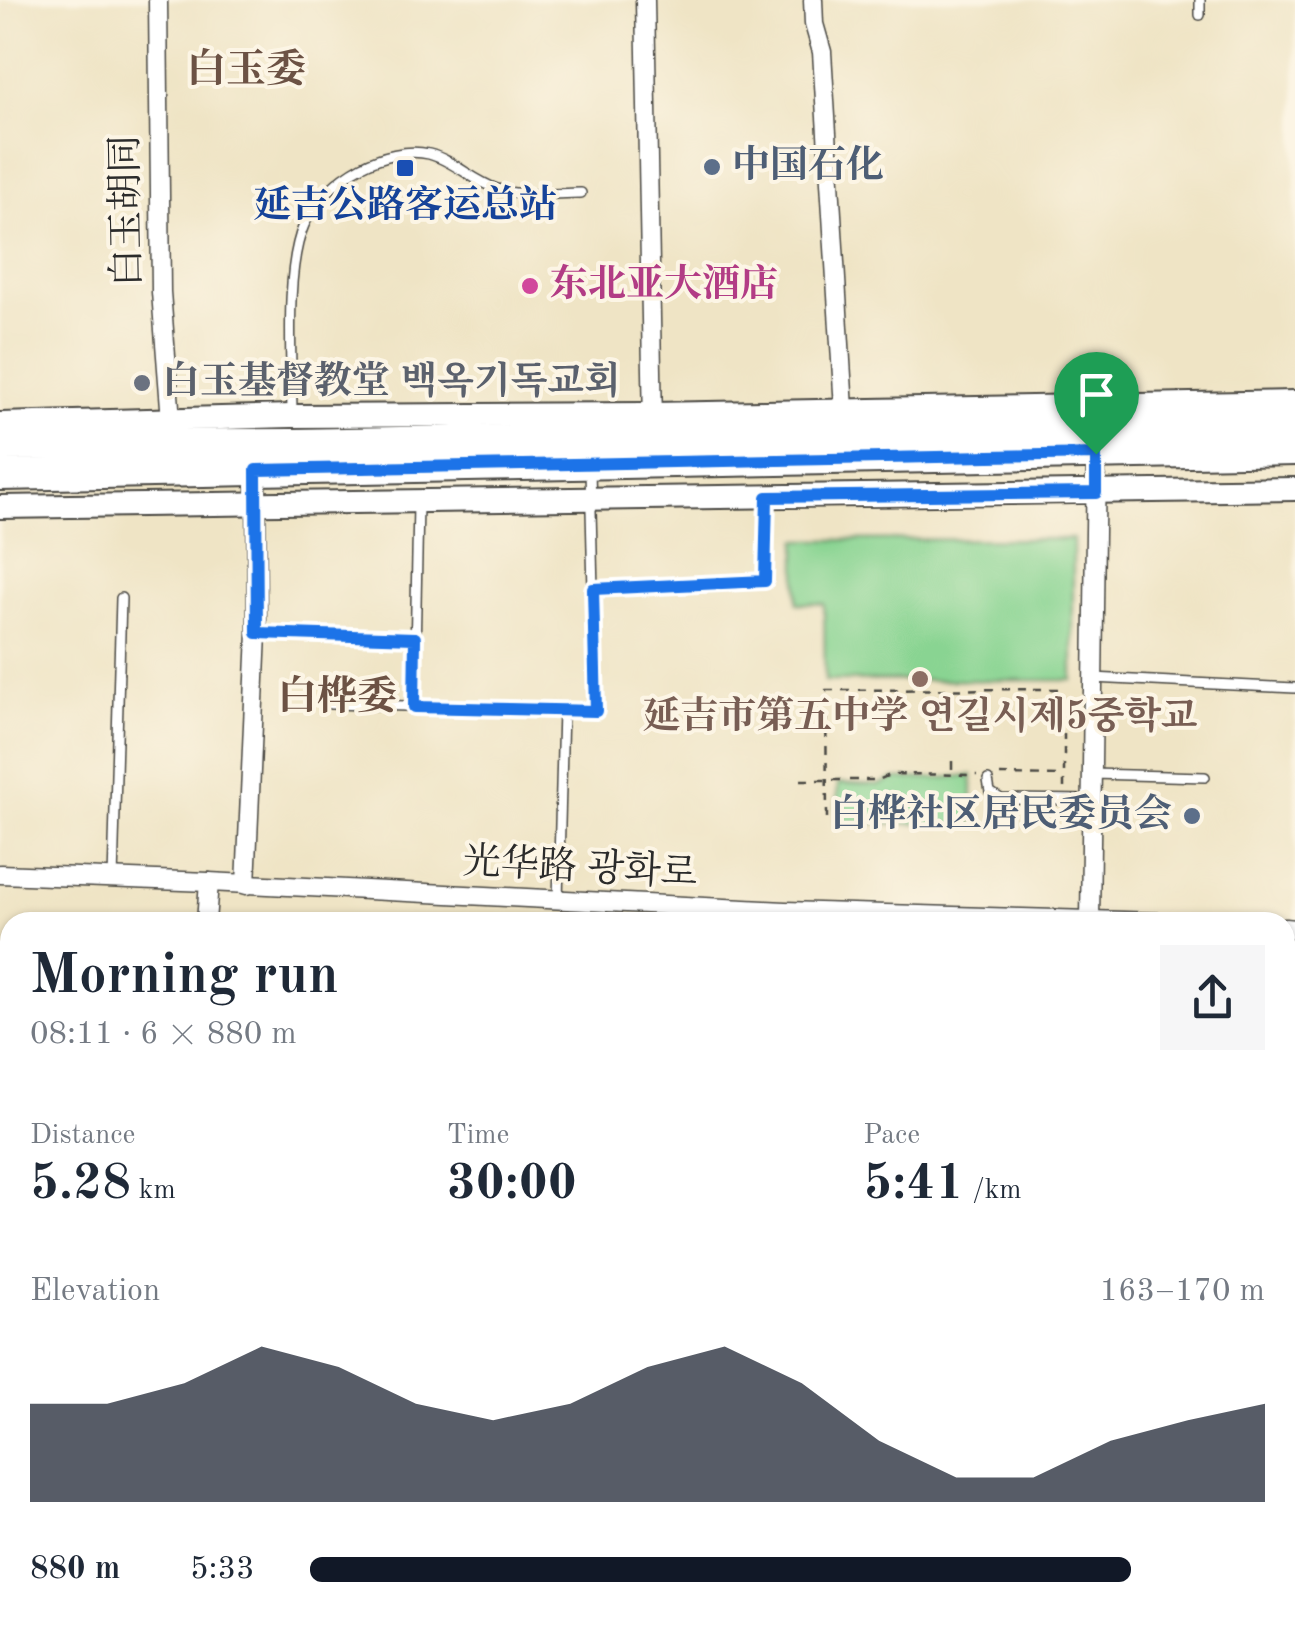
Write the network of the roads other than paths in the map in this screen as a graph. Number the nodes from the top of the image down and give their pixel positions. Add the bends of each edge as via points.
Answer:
1 (158, 0) edge
2 (646, 0) edge
3 (813, 0) edge
4 (1200, 0) edge
5 (1200, 15) dead end
6 (581, 193) dead end
7 (1295, 402) edge
8 (844, 409) junction
9 (170, 420) junction
10 (0, 424) edge
11 (1295, 425) edge
12 (653, 426) junction
13 (292, 430) junction
14 (0, 445) edge
15 (1295, 450) edge
16 (1096, 454) junction
17 (590, 464) junction
18 (256, 470) junction
19 (0, 475) edge
20 (1295, 489) edge
21 (1096, 493) junction
22 (767, 497) junction
23 (590, 499) junction
24 (256, 502) junction
25 (418, 502) junction
26 (0, 507) edge
27 (593, 589) junction
28 (120, 598) dead end
29 (257, 633) junction
30 (415, 638) junction
31 (1094, 678) junction
32 (1295, 688) edge
33 (330, 704) dead end
34 (414, 707) junction
35 (563, 710) junction
36 (1092, 774) junction
37 (1205, 776) dead end
38 (988, 780) dead end
39 (1092, 800) junction
40 (0, 874) edge
41 (112, 880) junction
42 (209, 882) junction
43 (246, 884) junction
44 (558, 900) junction
45 (207, 912) edge
46 (728, 912) edge
47 (1090, 912) edge

1 - 9 street, 白玉胡同 via 161,292
2 - 12 street
3 - 8 street via 822,52
4 - 5 lane
6 - 13 lane via 498,190 440,159 408,152 347,175 314,208 298,245
7 - 8 street
8 - 12 street
9 - 10 street
9 - 13 street
11 - 12 main road
12 - 13 main road
13 - 14 main road
15 - 16 main road
16 - 17 main road
16 - 21 street
17 - 18 main road
17 - 23 lane
18 - 19 main road
18 - 24 street
20 - 21 street
21 - 22 street
21 - 31 street
22 - 23 street
22 - 27 lane via 765,581
23 - 25 street
23 - 27 lane
24 - 25 street
24 - 26 street
24 - 29 street
25 - 30 lane
27 - 35 lane via 596,711
28 - 41 lane
29 - 30 lane
29 - 43 street
30 - 34 lane
31 - 32 lane
31 - 36 street
33 - 34 lane
34 - 35 lane
35 - 44 lane
36 - 37 lane
36 - 39 street
38 - 39 lane via 1000,799
39 - 47 street
40 - 41 street, 光华路 광화로
41 - 42 street, 光华路 광화로
42 - 43 street, 光华路 광화로
42 - 45 street
43 - 44 street, 光华路 광화로
44 - 46 street, 光华路 광화로

